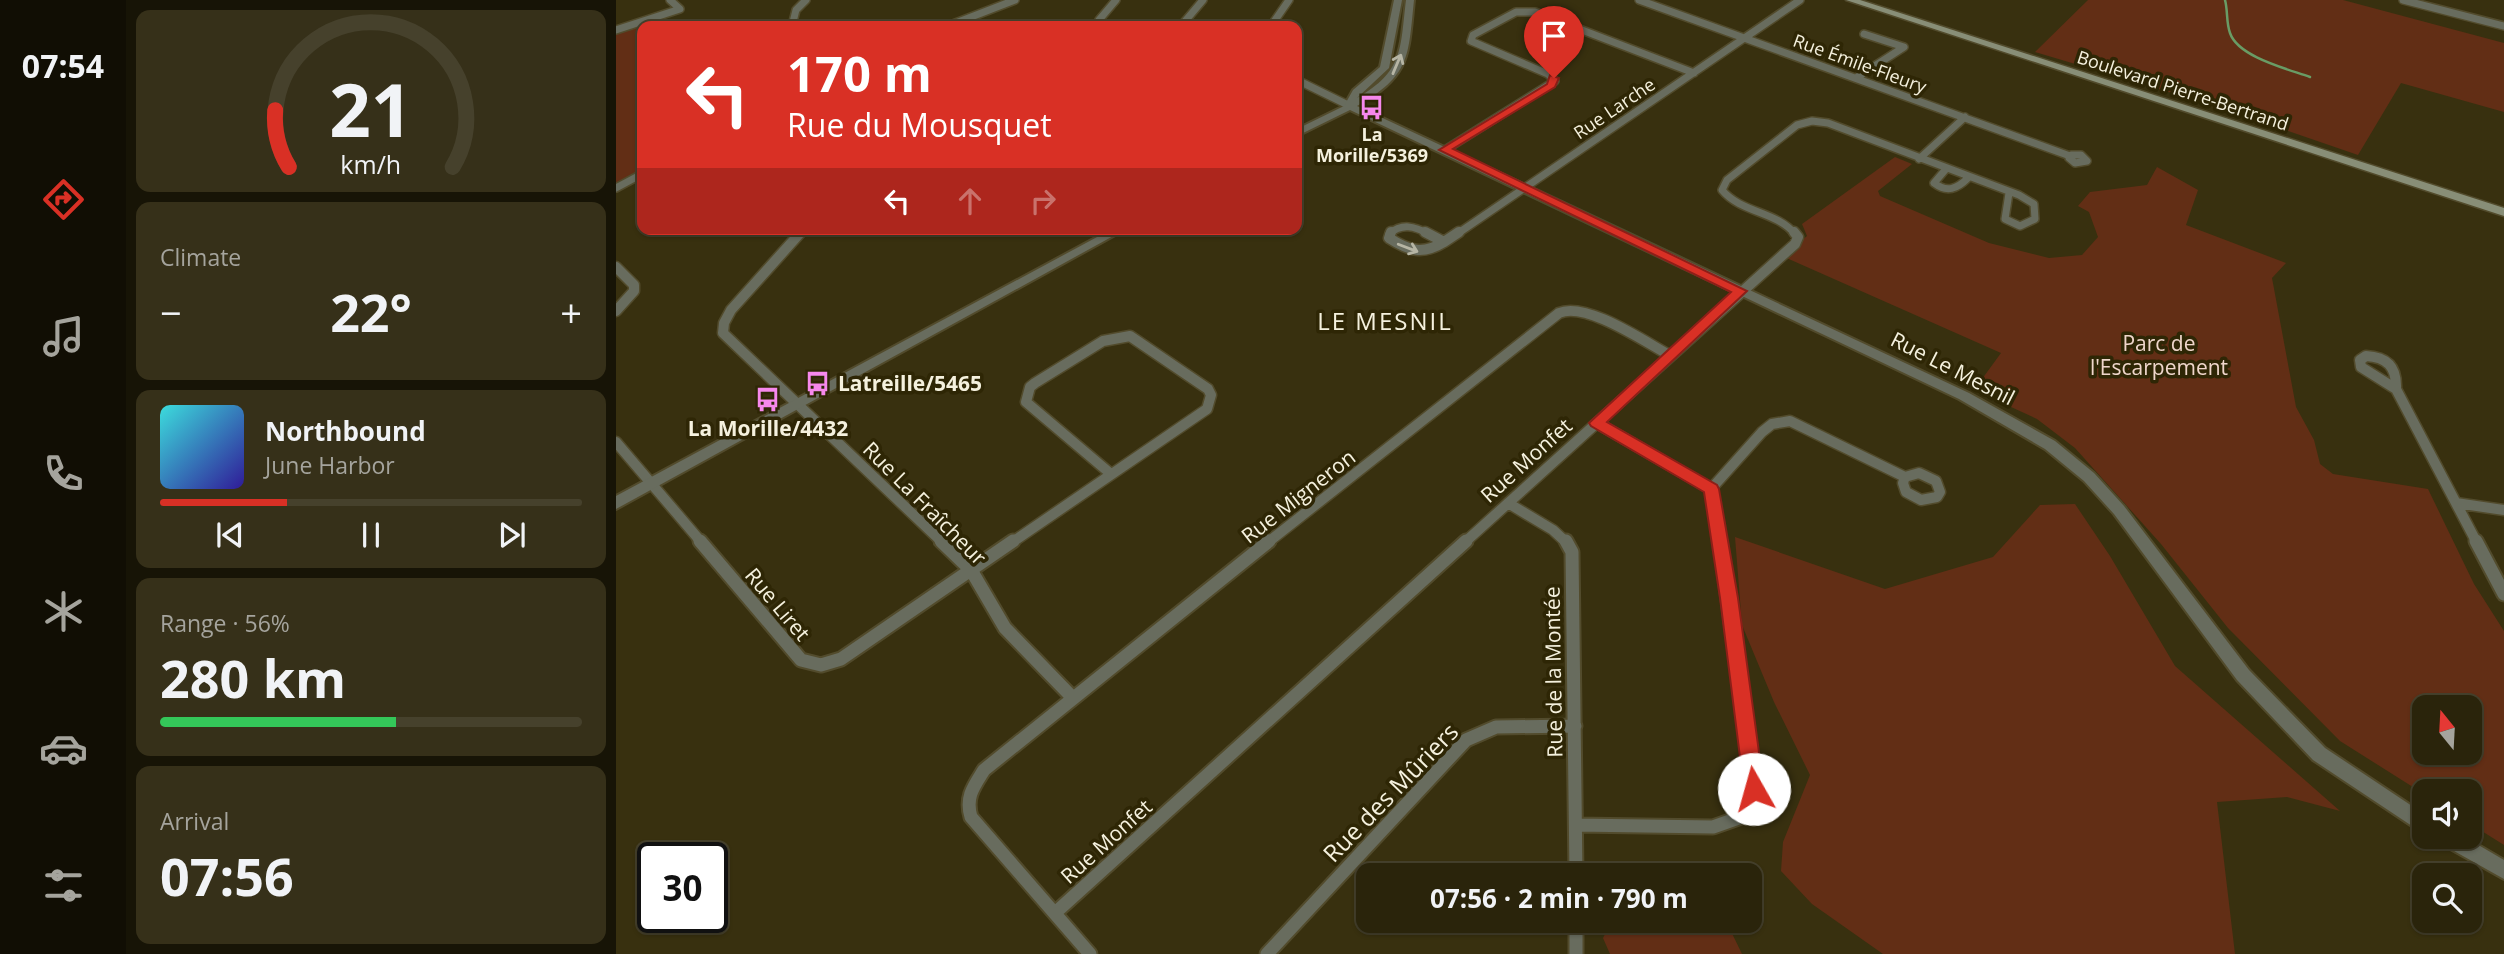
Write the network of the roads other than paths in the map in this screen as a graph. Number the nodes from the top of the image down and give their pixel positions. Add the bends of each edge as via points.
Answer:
1 (670, 0) edge
2 (806, 0) edge
3 (1015, 0) edge
4 (1116, 0) edge
5 (1203, 0) edge
6 (1289, 0) edge
7 (1398, 0) edge
8 (1410, 0) edge
9 (1639, 0) edge
10 (1800, 0) edge
11 (1852, 0) edge
12 (2403, 0) edge
13 (643, 21) edge
14 (793, 21) edge
15 (961, 21) edge
16 (1100, 21) edge
17 (1185, 21) edge
18 (1274, 21) edge
19 (637, 23) edge
20 (2504, 26) edge
21 (616, 30) edge
22 (1864, 34) dead end
23 (1744, 38) junction
24 (1694, 73) junction
25 (1856, 78) junction
26 (1302, 82) edge
27 (1348, 105) junction
28 (1965, 117) junction
29 (1302, 130) edge
30 (1445, 150) junction
31 (2070, 156) dead end
32 (1919, 159) junction
33 (1946, 169) junction
34 (637, 177) edge
35 (1968, 178) junction
36 (616, 188) edge
37 (1525, 188) junction
38 (2009, 193) junction
39 (2504, 212) edge
40 (798, 235) edge
41 (1110, 235) edge
42 (1444, 242) junction
43 (616, 267) edge
44 (1740, 291) junction
45 (616, 312) edge
46 (1671, 356) junction
47 (2396, 389) dead end
48 (799, 404) junction
49 (1597, 423) junction
50 (616, 442) edge
51 (1111, 474) junction
52 (1905, 477) dead end
53 (651, 484) junction
54 (1711, 489) junction
55 (616, 503) edge
56 (1508, 503) junction
57 (2456, 503) junction
58 (2504, 510) edge
59 (971, 570) junction
60 (2504, 594) edge
61 (1072, 697) junction
62 (1575, 726) junction
63 (2412, 817) edge
64 (1576, 825) junction
65 (2467, 849) edge
66 (1576, 863) edge
67 (2504, 870) edge
68 (1055, 913) junction
69 (1576, 933) edge
70 (1090, 954) edge
71 (1267, 954) edge
72 (1576, 954) edge

1 - 13 street via 680,9
2 - 14 street
3 - 15 street
4 - 16 street
5 - 17 street
6 - 18 street
7 - 27 street via 1384,68
27 -> 8 street via 1368,98 1396,70
9 - 23 street, Rue Émile-Fleury
10 - 23 street, Rue Larche
11 - 39 main road, Boulevard Pierre-Bertrand
12 - 20 street
19 - 21 street
22 - 25 street via 1904,47
23 - 24 street, Rue Larche
23 - 25 street, Rue Émile-Fleury
24 - 30 street via 1535,12 1516,12 1473,35 1471,41 1555,81
24 - 37 street, Rue Larche
25 - 28 street, Rue Émile-Fleury
26 - 27 street
27 - 29 street
27 - 30 street, Rue Le Mesnil
28 - 31 street, Rue Émile-Fleury
28 - 32 street
30 - 37 street, Rue Le Mesnil
32 - 33 street
32 - 44 street, Rue Monfet via 1828,123 1797,125 1723,186 1724,195 1731,200 1789,225 1798,237
33 - 35 street
33 - 35 street via 1934,183 1942,189 1957,188
34 - 36 street
35 - 38 street
37 - 42 street, Rue Larche
37 - 44 street, Rue Le Mesnil
38 - 38 street via 2005,219 2017,226 2031,224 2034,204
40 - 48 street, Rue La Fraîcheur via 731,310 723,333
41 - 48 street
42 -> 42 street, Rue Larche via 1409,226 1388,234 1412,251 1432,251
43 - 45 street via 634,285
44 - 46 street, Rue Monfet
44 - 63 street, Rue Le Mesnil via 1964,396 2050,445 2119,510 2242,675 2319,754
46 - 49 street, Rue Monfet
46 - 61 street, Rue Migneron via 1584,311 1559,313
47 - 57 street
48 - 53 street
48 - 59 street, Rue La Fraîcheur
49 - 54 street
49 - 56 street, Rue Monfet
50 - 53 street
51 - 51 street via 1211,402 1208,389 1130,336 1103,341 1035,383 1026,402
51 - 59 street
52 - 54 street via 1790,421 1772,424 1762,432
53 - 55 street
53 - 59 street, Rue Liret via 801,660 811,666 841,659
54 - 64 street via 1753,804 1747,815 1713,827
56 - 62 street, Rue de la Montée via 1558,534 1573,552
56 - 68 street, Rue Monfet
57 - 58 street
57 - 60 street
59 - 61 street, Rue La Fraîcheur via 1005,628
61 - 68 street, Rue Migneron via 984,770 970,792 968,807 971,817
62 - 64 street, Rue de la Montée
62 - 71 street, Rue des Mûriers via 1496,727 1466,740
64 - 66 street, Rue de la Montée
65 - 67 street
68 - 70 street
69 - 72 street

